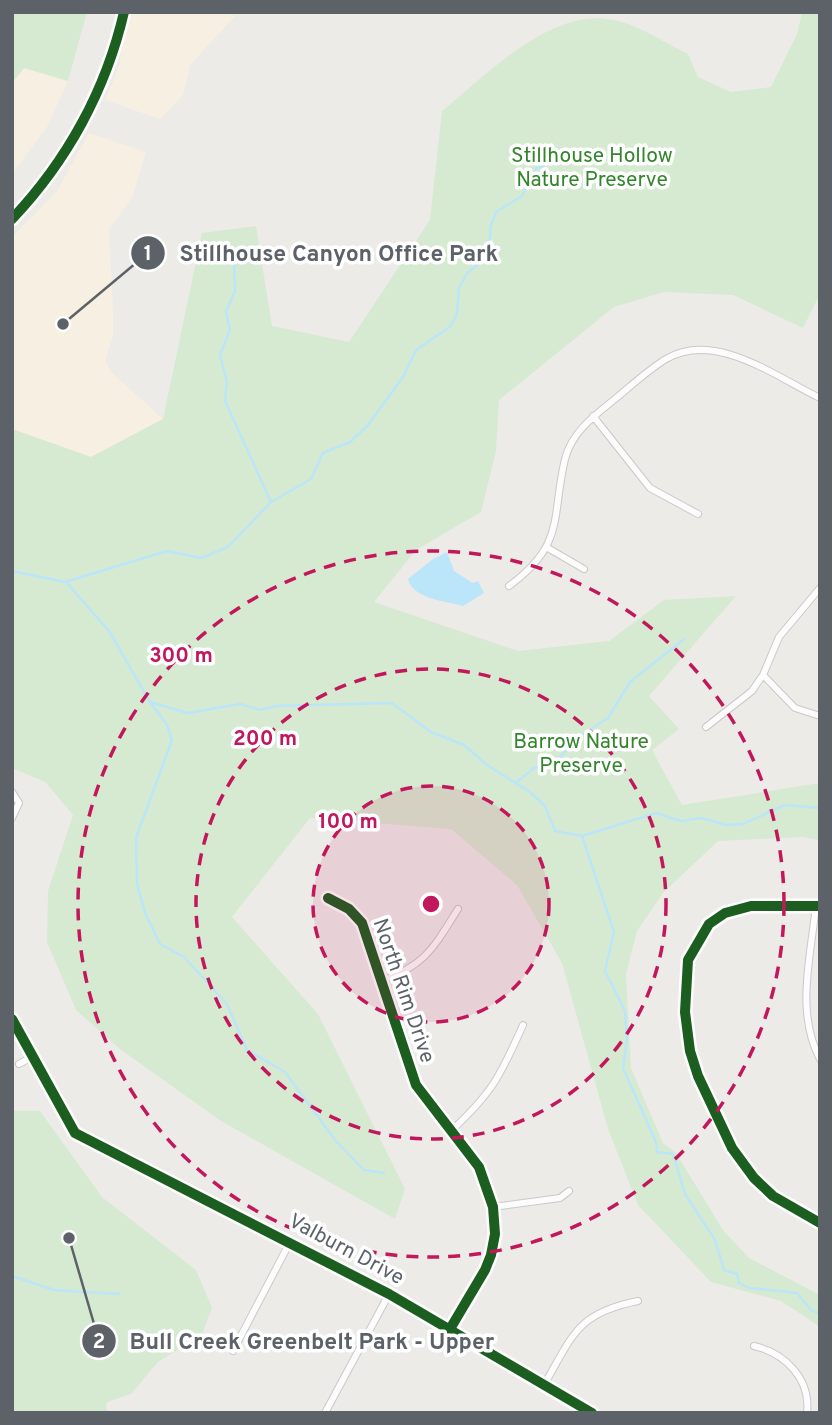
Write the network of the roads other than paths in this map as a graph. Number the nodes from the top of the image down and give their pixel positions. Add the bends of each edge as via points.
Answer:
1 (124, 12) edge
2 (12, 219) edge
3 (820, 398) edge
4 (593, 416) junction
5 (698, 513) dead end
6 (546, 547) junction
7 (584, 569) dead end
8 (509, 586) dead end
9 (820, 589) edge
10 (763, 675) junction
11 (820, 716) edge
12 (706, 727) dead end
13 (12, 792) edge
14 (12, 818) edge
15 (328, 898) dead end
16 (818, 906) edge
17 (458, 909) dead end
18 (380, 981) junction
19 (12, 1018) edge
20 (523, 1025) dead end
21 (32, 1057) junction
22 (820, 1059) edge
23 (19, 1064) dead end
24 (450, 1132) junction
25 (569, 1191) dead end
26 (494, 1207) junction
27 (820, 1223) edge
28 (290, 1242) junction
29 (389, 1294) junction
30 (638, 1301) dead end
31 (450, 1329) junction
32 (754, 1346) dead end
33 (233, 1351) dead end
34 (544, 1385) junction
35 (325, 1413) edge
36 (592, 1413) edge
37 (807, 1413) edge

1 - 2 main road via 102,84 88,112 52,171
3 - 4 street via 732,355 707,349 667,358
4 - 5 street via 650,488
4 - 6 street via 570,446 559,510
6 - 7 street
6 - 8 street via 530,569
9 - 10 street via 779,637
10 - 11 street via 794,708
10 - 12 street via 752,691
13 - 14 street via 19,803
15 - 18 street, North Rim Drive via 349,909 362,923
16 - 22 street via 806,1000 807,1028
16 - 27 street via 751,906 725,913 709,924 688,960 685,1012 698,1076 732,1148 773,1196
17 - 18 street via 419,964
18 - 24 street, North Rim Drive via 416,1085
19 - 21 street
20 - 24 street via 498,1081
21 - 23 street
21 - 28 street, Valburn Drive via 75,1133
24 - 26 street, North Rim Drive via 479,1167
25 - 26 street via 560,1198
26 - 31 street, North Rim Drive via 491,1255
28 - 29 street, Valburn Drive
28 - 33 street
29 - 31 street, Valburn Drive
29 - 35 street
30 - 34 street via 603,1309 588,1318
31 - 34 street, Valburn Drive
32 - 37 street via 772,1350 801,1378
34 - 36 street, Valburn Drive

